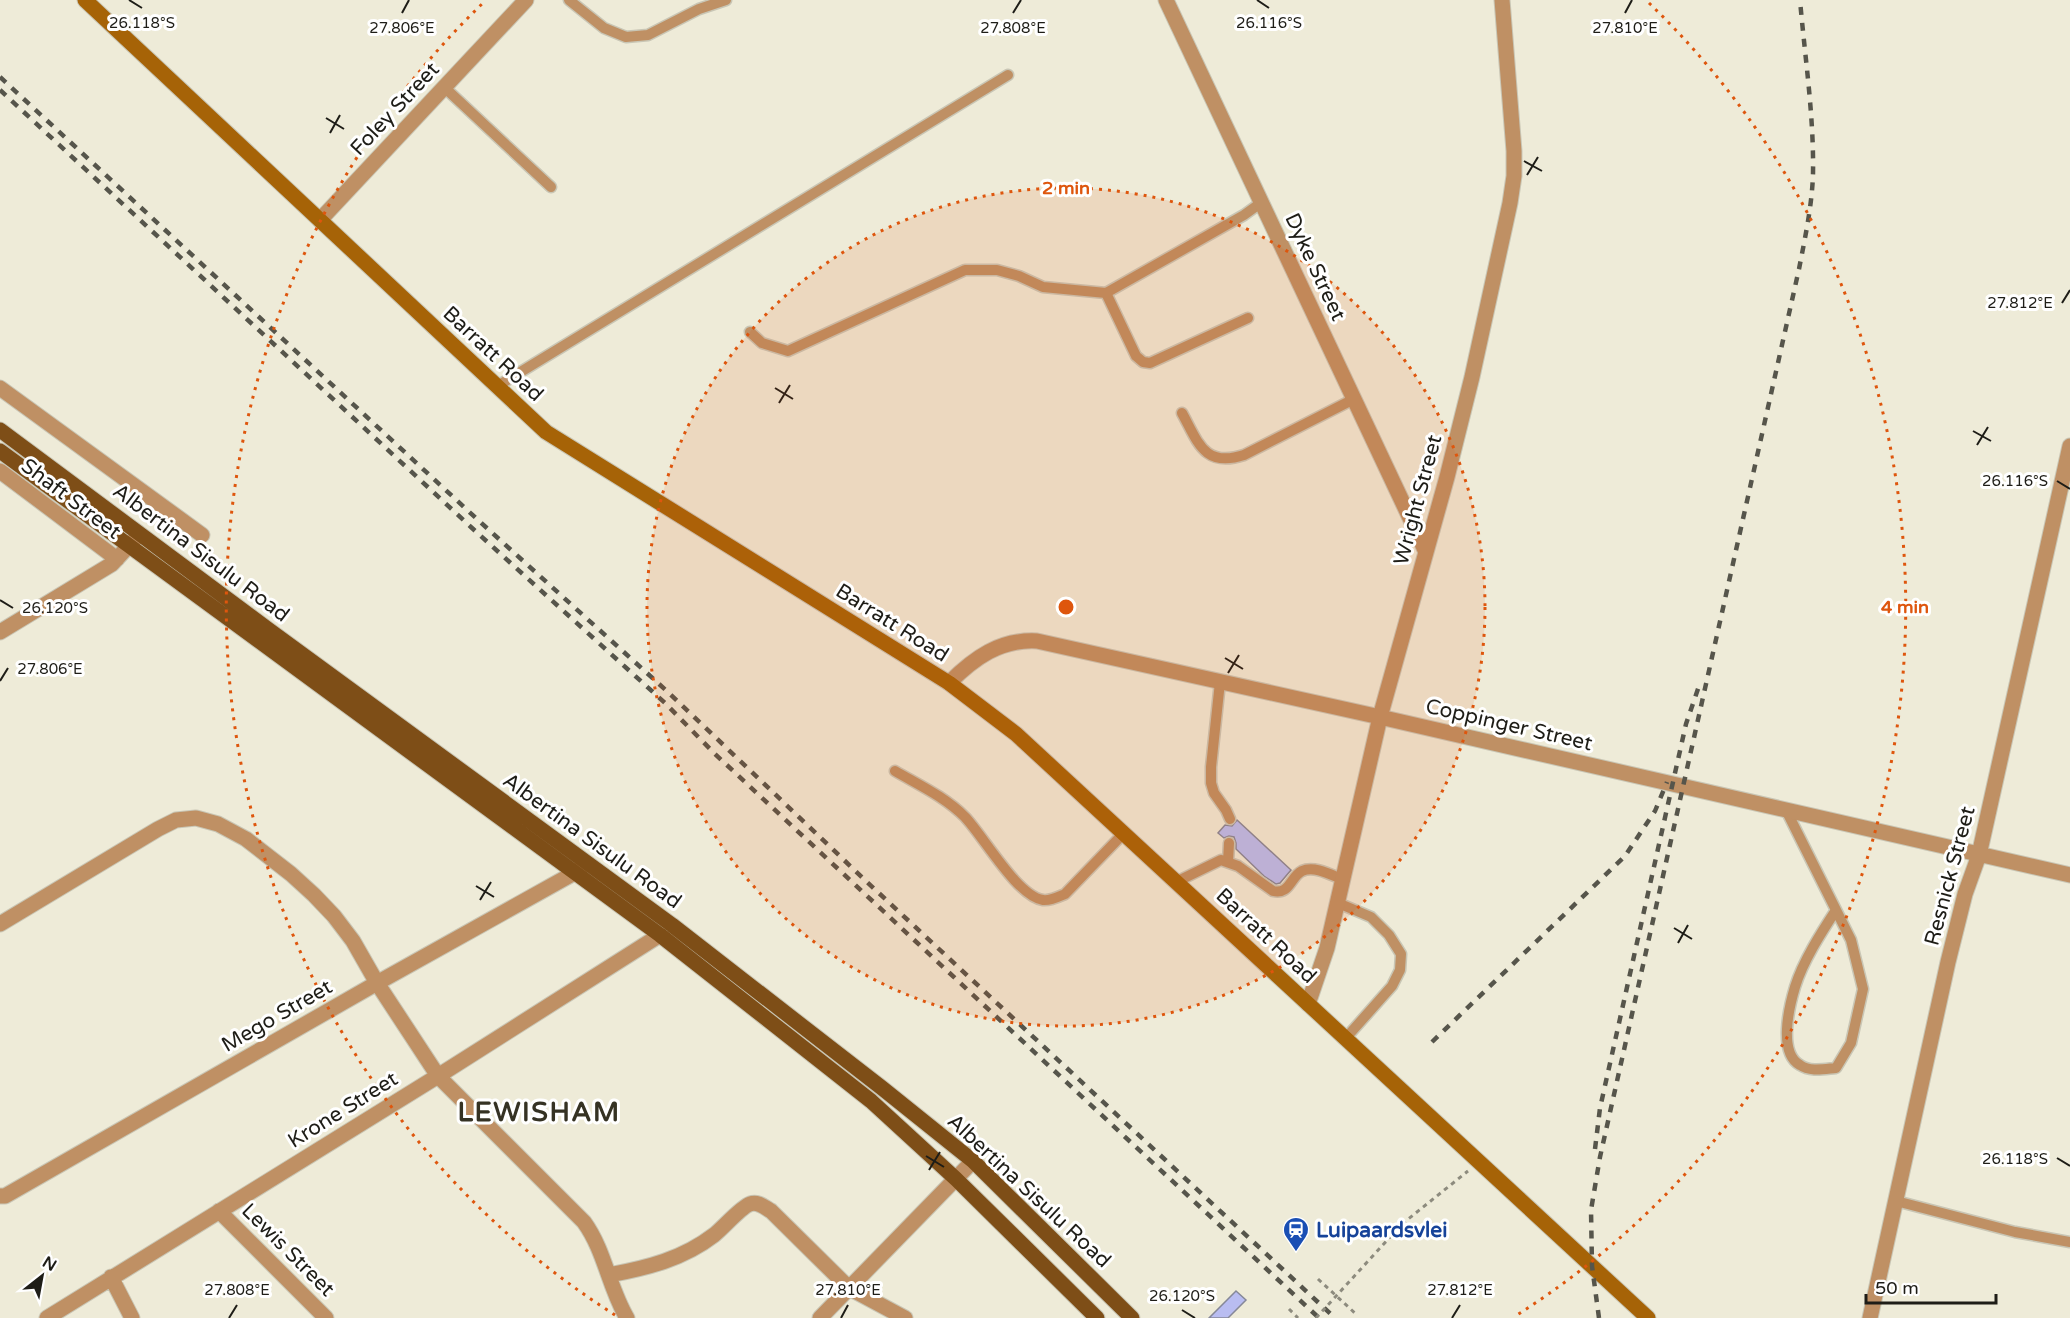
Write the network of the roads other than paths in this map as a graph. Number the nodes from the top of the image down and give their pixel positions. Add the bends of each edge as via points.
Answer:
1 (85, 0) edge
2 (526, 0) edge
3 (569, 0) edge
4 (726, 0) edge
5 (1166, 0) edge
6 (1502, 0) edge
7 (1008, 75) dead end
8 (444, 87) junction
9 (551, 187) dead end
10 (1262, 202) junction
11 (320, 220) junction
12 (1106, 293) junction
13 (1248, 318) dead end
14 (750, 332) dead end
15 (0, 387) edge
16 (496, 387) junction
17 (1354, 399) junction
18 (1182, 413) dead end
19 (0, 430) edge
20 (2070, 446) edge
21 (0, 451) edge
22 (0, 471) edge
23 (140, 533) junction
24 (202, 535) dead end
25 (129, 547) junction
26 (1426, 552) junction
27 (117, 559) junction
28 (0, 632) edge
29 (1220, 682) junction
30 (949, 683) junction
31 (1380, 717) junction
32 (895, 771) dead end
33 (1786, 810) junction
34 (1230, 819) dead end
35 (1123, 834) junction
36 (1229, 843) dead end
37 (1979, 855) junction
38 (1228, 862) junction
39 (581, 867) junction
40 (2070, 875) edge
41 (1344, 880) junction
42 (1176, 882) junction
43 (1338, 903) junction
44 (1836, 910) junction
45 (0, 924) edge
46 (660, 935) junction
47 (377, 982) junction
48 (1308, 1004) junction
49 (1345, 1039) junction
50 (438, 1076) junction
51 (973, 1161) junction
52 (956, 1179) junction
53 (0, 1196) edge
54 (1896, 1201) junction
55 (219, 1211) junction
56 (2070, 1242) edge
57 (609, 1275) junction
58 (111, 1277) junction
59 (849, 1288) junction
60 (47, 1318) edge
61 (132, 1318) edge
62 (326, 1318) edge
63 (627, 1318) edge
64 (820, 1318) edge
65 (905, 1318) edge
66 (1097, 1318) edge
67 (1132, 1318) edge
68 (1648, 1318) edge
69 (1870, 1318) edge

1 - 11 main road, Barratt Road
2 - 8 street, Foley Street
3 - 4 lane via 604,28 626,37 648,35
5 - 10 street, Dyke Street
6 - 26 street, Wright Street via 1514,176 1472,377
7 - 16 lane
8 - 9 lane
8 - 11 street, Foley Street
10 - 12 lane via 1244,216
10 - 17 street, Dyke Street
11 - 16 main road, Barratt Road
12 - 13 lane via 1136,356 1143,362 1150,363
12 - 14 lane via 1043,287 997,270 964,270 788,351 762,343
15 - 24 street
16 - 30 main road, Barratt Road via 568,448
17 - 18 lane via 1230,459 1201,449
17 - 26 street, Dyke Street
19 - 23 main road, Albertina Sisulu Road
20 - 37 street, Resnick Street
21 - 25 main road, Albertina Sisulu Road
22 - 27 street, Shaft Street
23 - 25 street
23 - 39 main road, Albertina Sisulu Road
25 - 27 street
25 - 39 main road, Albertina Sisulu Road
26 - 31 street, Wright Street
27 - 28 street
29 - 30 street, Coppinger Street via 1027,641 986,652
29 - 31 street, Coppinger Street
29 - 34 lane via 1211,783
30 - 35 main road, Barratt Road via 1016,734
31 - 33 street, Coppinger Street
31 - 41 street, Wright Street
32 - 35 lane via 943,798 964,816 1027,894 1043,900 1065,894
33 - 37 street, Coppinger Street
33 - 44 lane
35 - 42 main road, Barratt Road
36 - 38 lane
37 - 40 street, Coppinger Street
37 - 54 street, Resnick Street via 1965,894
38 - 41 lane via 1278,892 1302,871 1319,871
38 - 42 lane via 1213,862
39 - 46 main road, Albertina Sisulu Road
39 - 47 street, Mego Street
39 - 51 main road, Albertina Sisulu Road via 718,960
41 - 43 street, Wright Street
42 - 48 main road, Barratt Road
43 - 48 street, Wright Street
43 - 49 lane via 1371,917 1401,954 1400,970 1392,986
44 - 44 lane via 1851,940 1863,989 1851,1043 1843,1059 1836,1068 1818,1070 1799,1065 1789,1054 1786,1039 1795,987
45 - 47 street via 159,829 176,820 196,819 218,824 246,839 291,874 334,916
46 - 50 street, Krone Street
46 - 52 main road, Albertina Sisulu Road via 871,1101
47 - 50 street
47 - 53 street, Mego Street
48 - 49 main road, Barratt Road
49 - 68 main road, Barratt Road
50 - 55 street, Krone Street
50 - 57 street via 584,1222 594,1236
51 - 52 street
51 - 67 main road, Albertina Sisulu Road
52 - 59 street
52 - 66 main road, Albertina Sisulu Road
54 - 56 lane
54 - 69 street, Resnick Street
55 - 58 street, Krone Street
55 - 62 street, Lewis Street
57 - 59 street via 649,1267 691,1250 752,1203 771,1211
57 - 63 street
58 - 60 street, Krone Street
58 - 61 street
59 - 64 street
59 - 65 street

